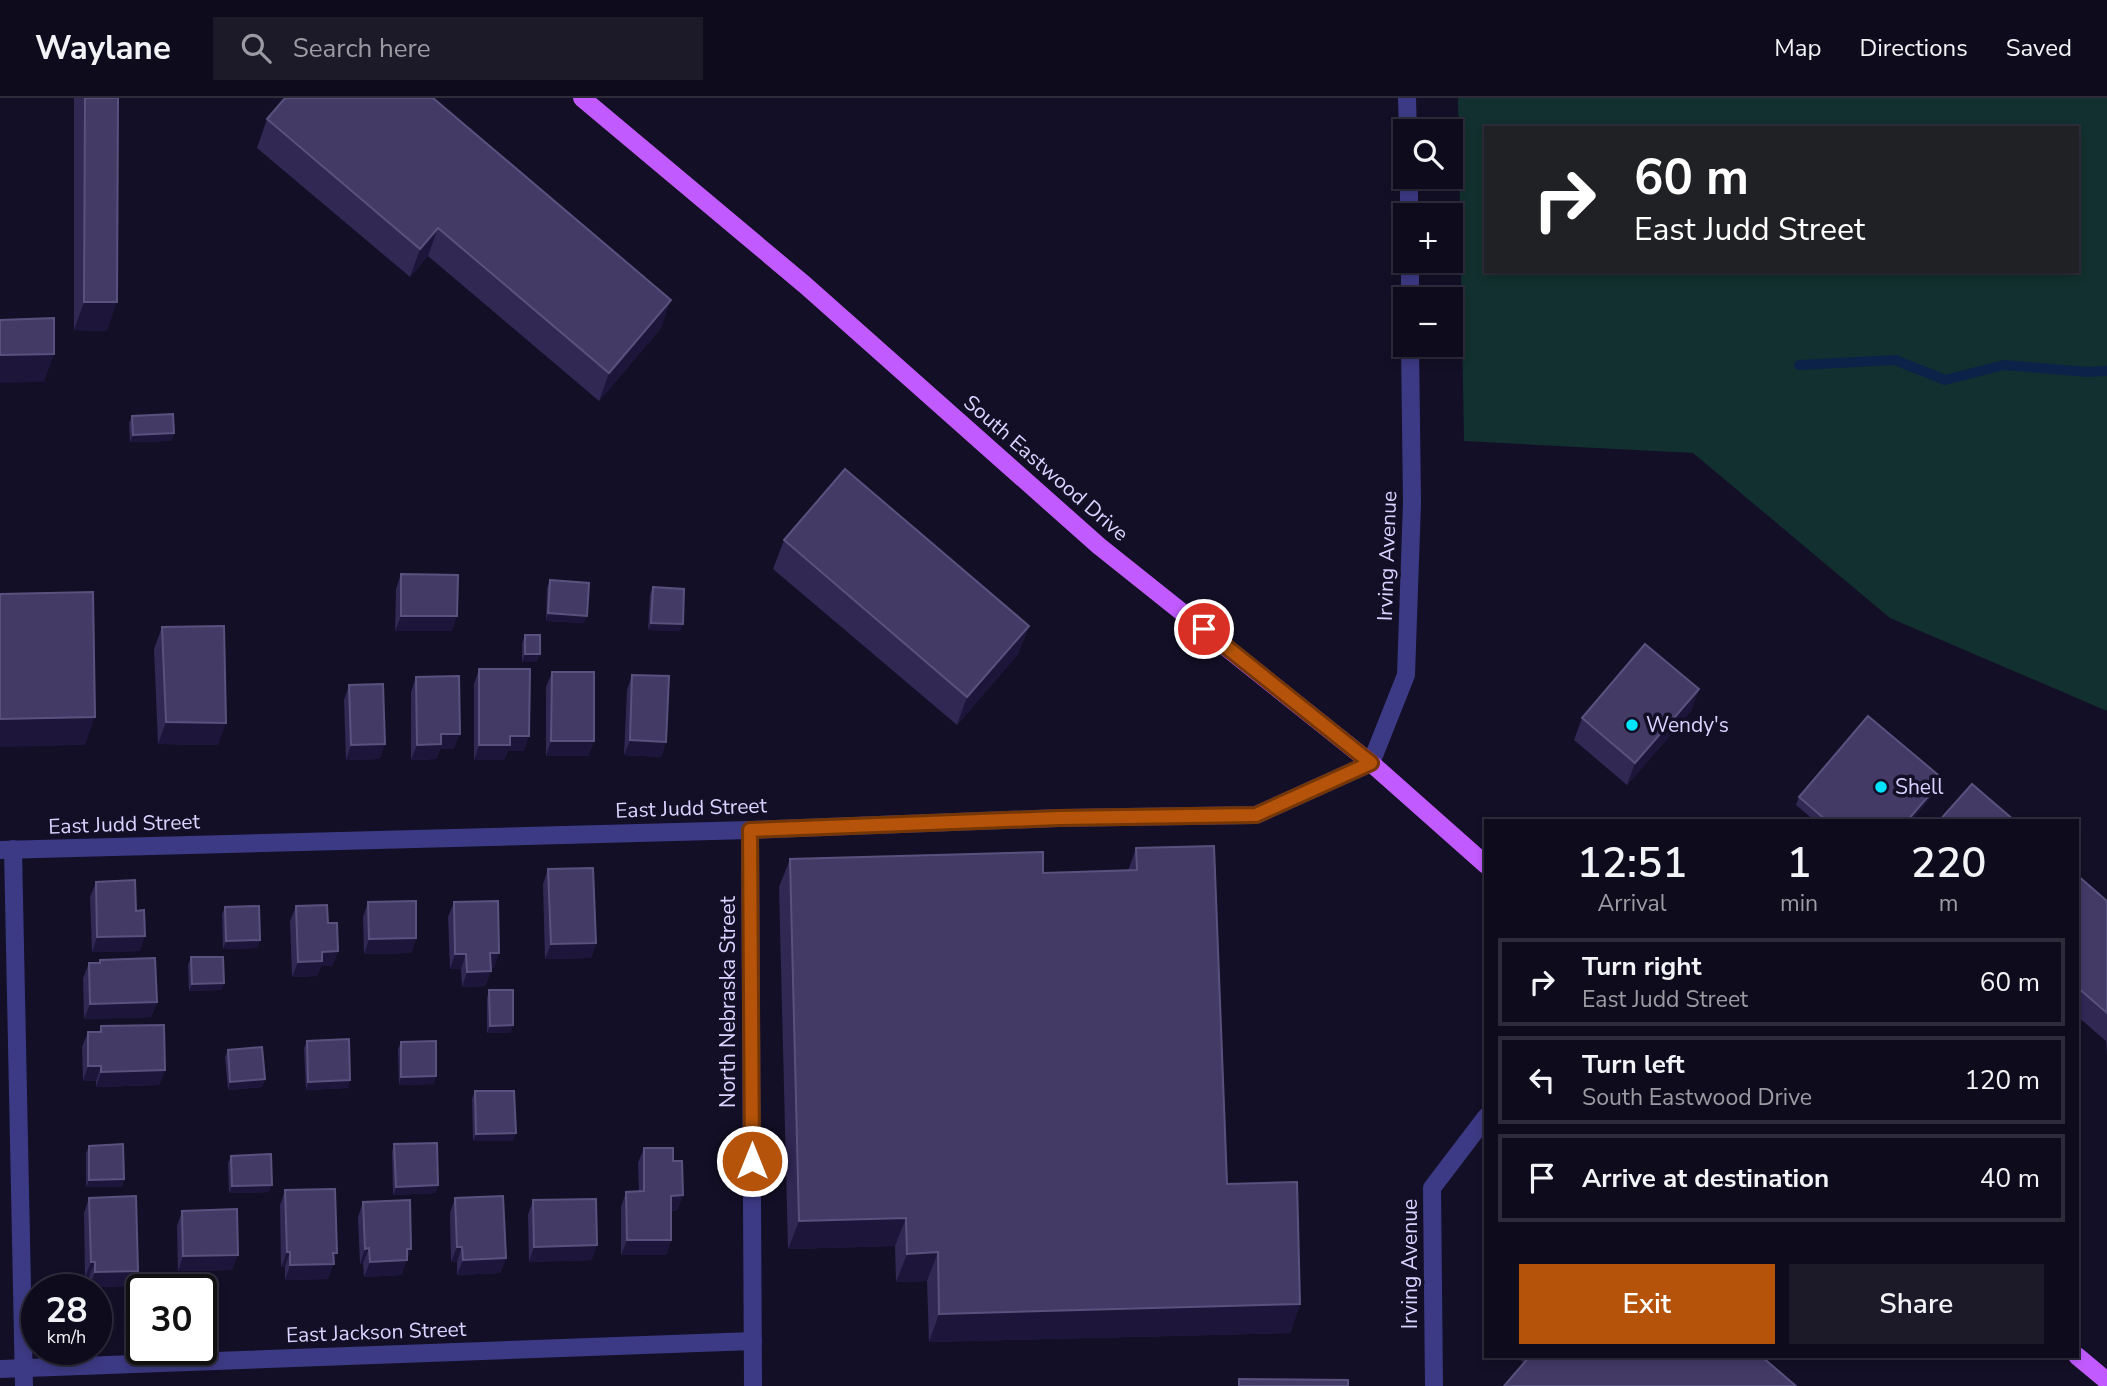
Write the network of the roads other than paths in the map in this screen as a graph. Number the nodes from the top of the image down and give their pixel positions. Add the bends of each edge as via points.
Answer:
1 (582, 98) edge
2 (1407, 98) edge
3 (1408, 119) edge
4 (1410, 357) edge
5 (1371, 763) junction
6 (750, 830) junction
7 (6, 850) edge
8 (1484, 863) edge
9 (1484, 1120) edge
10 (753, 1342) junction
11 (2079, 1358) edge
12 (23, 1367) junction
13 (0, 1368) edge
14 (2107, 1381) edge
15 (24, 1386) edge
16 (754, 1386) edge
17 (1434, 1386) edge

1 - 5 main road, South Eastwood Drive via 805,285 1099,545
2 - 3 street
4 - 5 street, Irving Avenue via 1412,503 1406,675
5 - 6 street, East Judd Street via 1256,815
5 - 8 main road, South Eastwood Drive
6 - 7 street, East Judd Street
6 - 10 street, North Nebraska Street
7 - 12 street
9 - 17 street, Irving Avenue via 1432,1188
10 - 12 street, East Jackson Street
10 - 16 street, North Nebraska Street
11 - 14 main road
12 - 13 street, East Jackson Street
12 - 15 street

